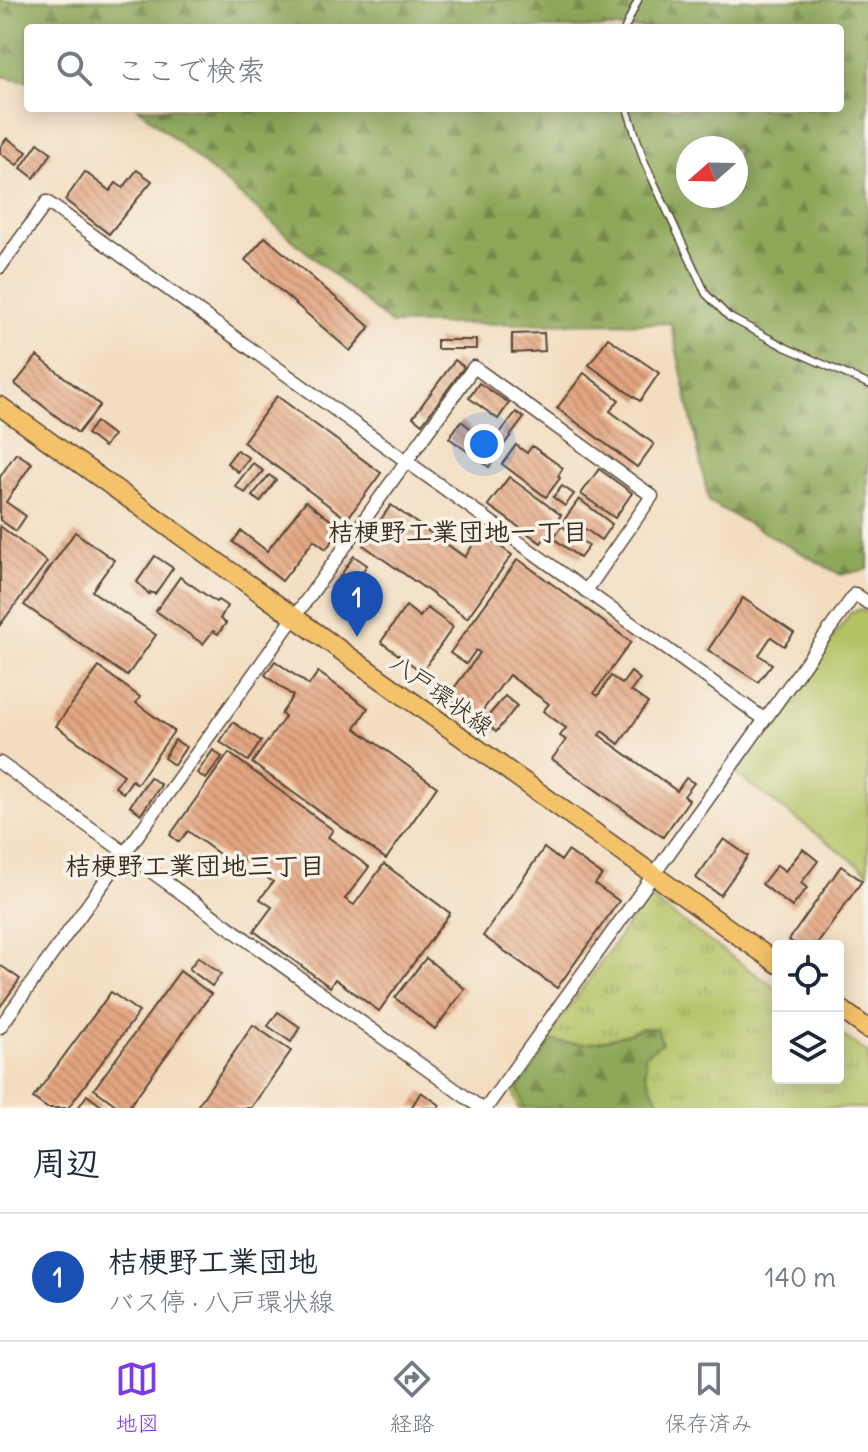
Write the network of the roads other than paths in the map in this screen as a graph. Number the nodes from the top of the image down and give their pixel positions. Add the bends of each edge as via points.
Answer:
1 (638, 0) edge
2 (627, 24) edge
3 (628, 112) edge
4 (0, 267) edge
5 (868, 384) edge
6 (0, 406) edge
7 (406, 461) junction
8 (586, 591) junction
9 (868, 603) edge
10 (295, 618) junction
11 (764, 719) junction
12 (0, 763) edge
13 (126, 854) junction
14 (653, 874) junction
15 (772, 960) edge
16 (844, 1011) edge
17 (0, 1027) edge
18 (868, 1029) edge
19 (484, 1108) edge

1 - 2 lane
3 - 5 lane via 644,161 706,294 729,317
4 - 7 street via 47,202
6 - 10 main road, 八戸環状線
7 - 8 street
7 - 8 street via 474,367 487,376 652,496
7 - 10 street
8 - 11 street
9 - 11 street via 855,594
10 - 13 street
10 - 14 main road, 八戸環状線
11 - 14 street
12 - 13 street
13 - 17 street
13 - 19 street
14 - 15 main road, 八戸環状線
14 - 19 street
16 - 18 main road

